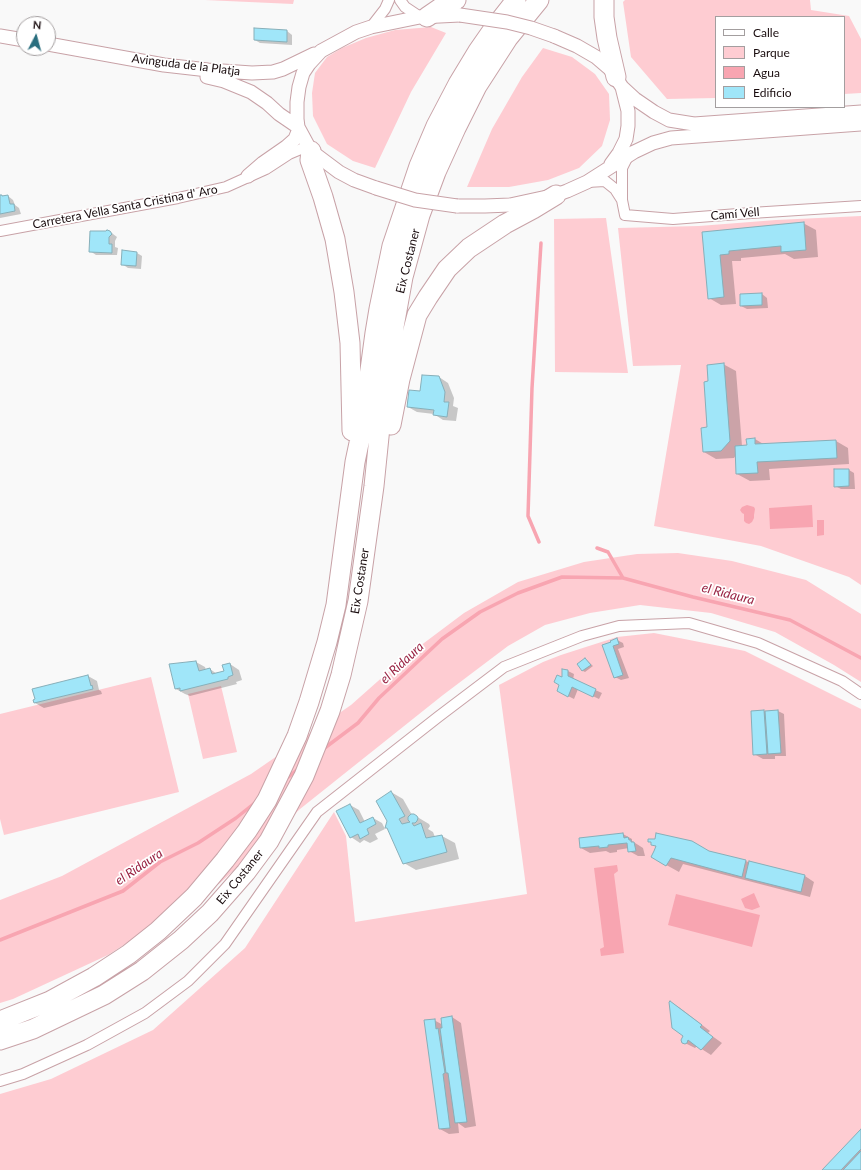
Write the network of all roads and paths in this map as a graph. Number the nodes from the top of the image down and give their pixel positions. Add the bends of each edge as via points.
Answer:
1 (389, 0) edge
2 (400, 0) edge
3 (516, 0) edge
4 (539, 0) edge
5 (604, 0) edge
6 (458, 8) edge
7 (424, 17) junction
8 (371, 27) junction
9 (0, 36) edge
10 (16, 39) edge
11 (56, 45) edge
12 (321, 51) junction
13 (164, 65) junction
14 (619, 82) junction
15 (861, 112) edge
16 (861, 124) edge
17 (299, 128) junction
18 (309, 149) junction
19 (628, 156) junction
20 (608, 167) junction
21 (248, 176) junction
22 (587, 182) junction
23 (556, 195) junction
24 (622, 200) junction
25 (861, 206) edge
26 (0, 231) edge
27 (355, 462) junction
28 (374, 486) junction
29 (861, 694) edge
30 (0, 1021) edge
31 (0, 1040) edge
32 (0, 1081) edge

1 - 8 street
2 - 7 street via 405,7
3 - 27 highway, Eix Costaner via 478,51 458,84 436,126 402,214 392,246 379,309
4 - 28 highway, Eix Costaner via 508,38 477,86 436,172 420,215 403,277 388,360
5 - 14 highway via 607,38
6 - 7 highway via 440,8
6 - 14 street, bridge via 531,28 577,46 596,57 610,69
7 - 8 street, Avinguda de la Platja
8 - 12 street, Avinguda de la Platja
9 - 10 street
11 - 13 street, Avinguda de la Platja
12 - 13 street, Avinguda de la Platja via 273,72 234,72
12 - 17 street via 303,73 297,102
13 - 17 street via 224,81 251,92
14 - 15 street via 641,104 654,112 669,120 694,124
14 - 20 street via 628,111 628,126 626,139
16 - 19 street via 671,138 653,143
17 - 18 street
17 - 21 street via 295,139
18 - 21 street, Carretera Vella Santa Cristina d' Aro via 297,150 266,169
18 - 23 street, bridge via 354,180 415,200 457,206 485,206 510,205
18 - 27 highway via 310,160 335,239 344,292 350,343 351,421
19 - 20 street
19 - 24 street, Camí Vell via 622,168
20 - 22 street
21 - 26 street, Carretera Vella Santa Cristina d' Aro via 226,187 204,192
22 - 23 street
22 - 24 street, Camí Vell via 605,181 615,189
23 - 28 highway via 469,248 447,269 428,297 415,322 390,432
24 - 25 street, Camí Vell via 625,215 673,219
27 - 30 highway, Eix Costaner via 336,605 327,642 297,736 267,800 225,860 194,897 158,931 94,977 50,1001
28 - 31 highway, Eix Costaner via 358,601 338,684 304,776 269,841 210,913 142,971 104,995 33,1029
29 - 32 street via 842,681 758,642 689,623 619,626 582,636 504,667 317,812 225,944 188,981 145,1013 87,1045 23,1074

